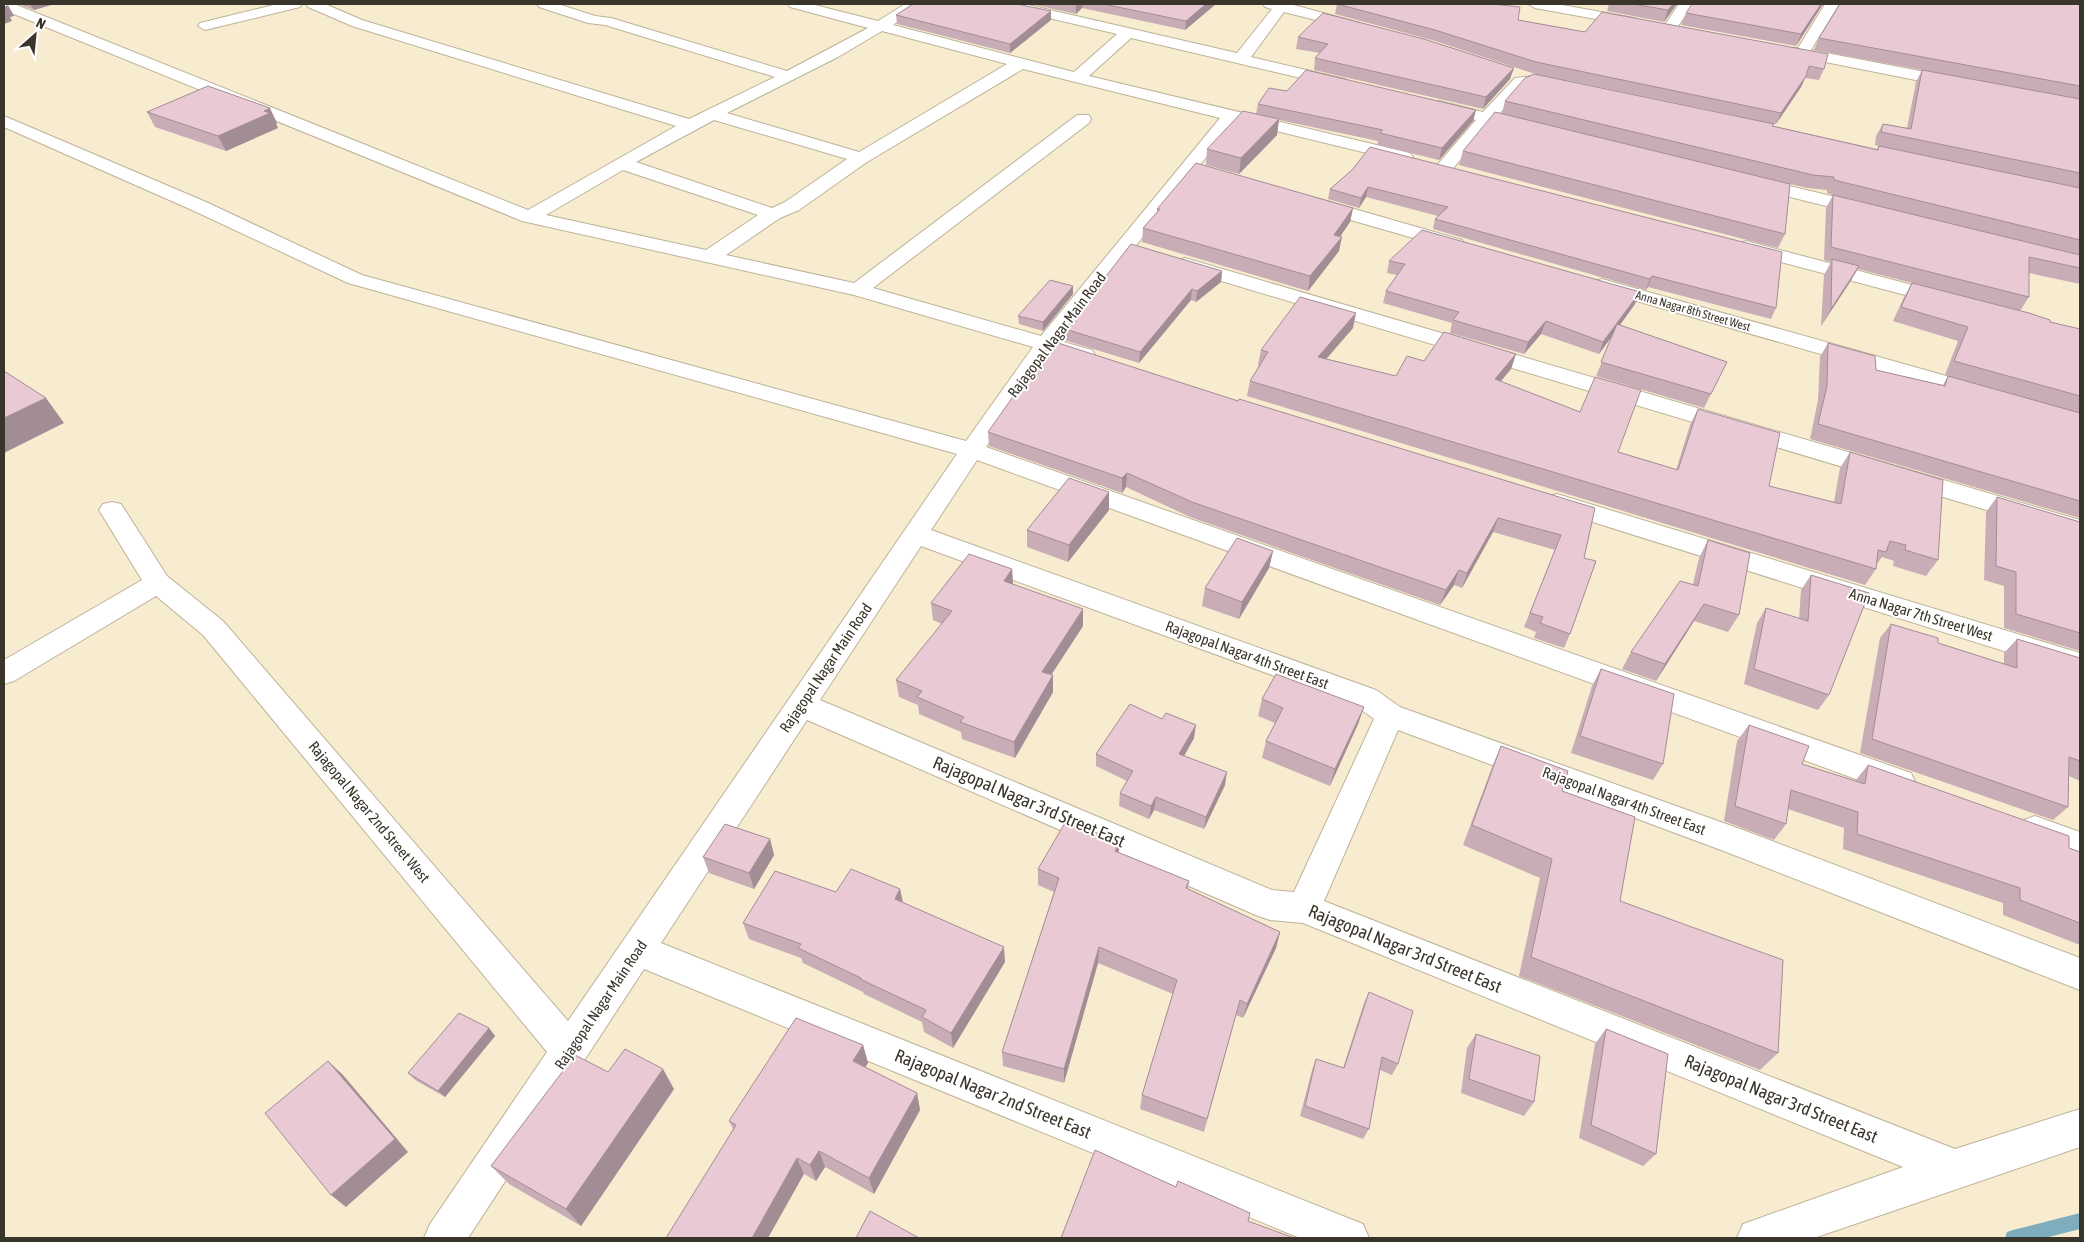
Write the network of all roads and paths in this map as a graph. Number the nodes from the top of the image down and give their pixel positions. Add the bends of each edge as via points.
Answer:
1 (295, 4) edge
2 (313, 4) edge
3 (544, 4) edge
4 (795, 4) edge
5 (914, 4) edge
6 (1007, 4) edge
7 (1278, 4) edge
8 (1535, 4) edge
9 (1686, 4) edge
10 (1832, 4) edge
11 (4, 5) edge
12 (205, 26) dead end
13 (883, 26) junction
14 (1669, 29) junction
15 (1372, 30) edge
16 (1129, 32) junction
17 (1688, 32) edge
18 (1774, 48) edge
19 (1802, 53) junction
20 (1241, 59) junction
21 (1022, 63) junction
22 (1510, 72) edge
23 (788, 76) junction
24 (1077, 78) junction
25 (1528, 79) junction
26 (1354, 86) edge
27 (1975, 86) edge
28 (1579, 88) edge
29 (1421, 101) edge
30 (713, 114) junction
31 (1231, 115) junction
32 (1487, 117) junction
33 (1083, 119) dead end
34 (4, 122) edge
35 (691, 125) junction
36 (1544, 131) edge
37 (861, 158) junction
38 (623, 164) junction
39 (1429, 164) junction
40 (1463, 173) edge
41 (1736, 178) edge
42 (1299, 200) edge
43 (772, 214) junction
44 (1879, 214) edge
45 (529, 217) junction
46 (1724, 241) edge
47 (1476, 250) edge
48 (1145, 252) junction
49 (710, 257) junction
50 (1580, 279) edge
51 (858, 290) junction
52 (1965, 305) edge
53 (1046, 344) junction
54 (1102, 361) edge
55 (1995, 397) edge
56 (972, 450) junction
57 (1536, 496) edge
58 (112, 510) dead end
59 (2080, 529) edge
60 (916, 534) junction
61 (158, 583) junction
62 (2080, 664) edge
63 (4, 673) edge
64 (802, 705) junction
65 (1390, 715) junction
66 (1921, 790) edge
67 (2015, 823) edge
68 (2080, 846) edge
69 (1304, 908) junction
70 (638, 950) junction
71 (2080, 974) edge
72 (570, 1051) junction
73 (2080, 1128) edge
74 (1955, 1168) junction
75 (444, 1238) edge
76 (1349, 1238) edge
77 (1757, 1238) edge

1 - 12 street
2 - 35 street via 376,29
3 - 23 street
4 - 13 street
5 - 13 street
6 - 16 street
7 - 15 street
7 - 20 street
8 - 14 street
9 - 14 street
10 - 19 street
11 - 45 street
13 - 21 street
13 - 23 street
14 - 17 street
16 - 20 street
16 - 24 street
18 - 19 street
19 - 27 street
20 - 26 street
21 - 24 street
21 - 37 street
22 - 25 street
23 - 30 street
24 - 31 street
25 - 28 street
25 - 32 street via 1514,86
29 - 32 street
30 - 35 street
30 - 37 street
31 - 39 street
31 - 48 street, Rajagopal Nagar Main Road
32 - 36 street
32 - 39 street
33 - 51 street
34 - 56 street via 199,206 356,279
35 - 38 street
37 - 43 street via 792,206
38 - 43 street
38 - 45 street
39 - 40 street
41 - 44 street
42 - 47 street
43 - 49 street
45 - 49 street
46 - 52 street
48 - 53 street, Rajagopal Nagar Main Road
48 - 59 street
49 - 51 street
50 - 55 street, Anna Nagar 8th Street West
51 - 53 street
53 - 54 street
53 - 56 street, Rajagopal Nagar Main Road
56 - 60 street, Rajagopal Nagar Main Road
56 - 66 street
57 - 62 street, Anna Nagar 7th Street West
58 - 61 street, Rajagopal Nagar 2nd Street West
60 - 64 street, Rajagopal Nagar Main Road
60 - 65 street, Rajagopal Nagar 4th Street East via 1366,698
61 - 63 street
61 - 72 street, Rajagopal Nagar 2nd Street West via 213,628
64 - 69 street, Rajagopal Nagar 3rd Street East via 1270,905
64 - 70 street, Rajagopal Nagar Main Road
65 - 69 street
65 - 71 street, Rajagopal Nagar 4th Street East via 1732,840
67 - 68 street
69 - 74 street, Rajagopal Nagar 3rd Street East
70 - 72 street, Rajagopal Nagar Main Road
70 - 76 street, Rajagopal Nagar 2nd Street East
72 - 75 street, Rajagopal Nagar Main Road
73 - 74 street
74 - 77 street

